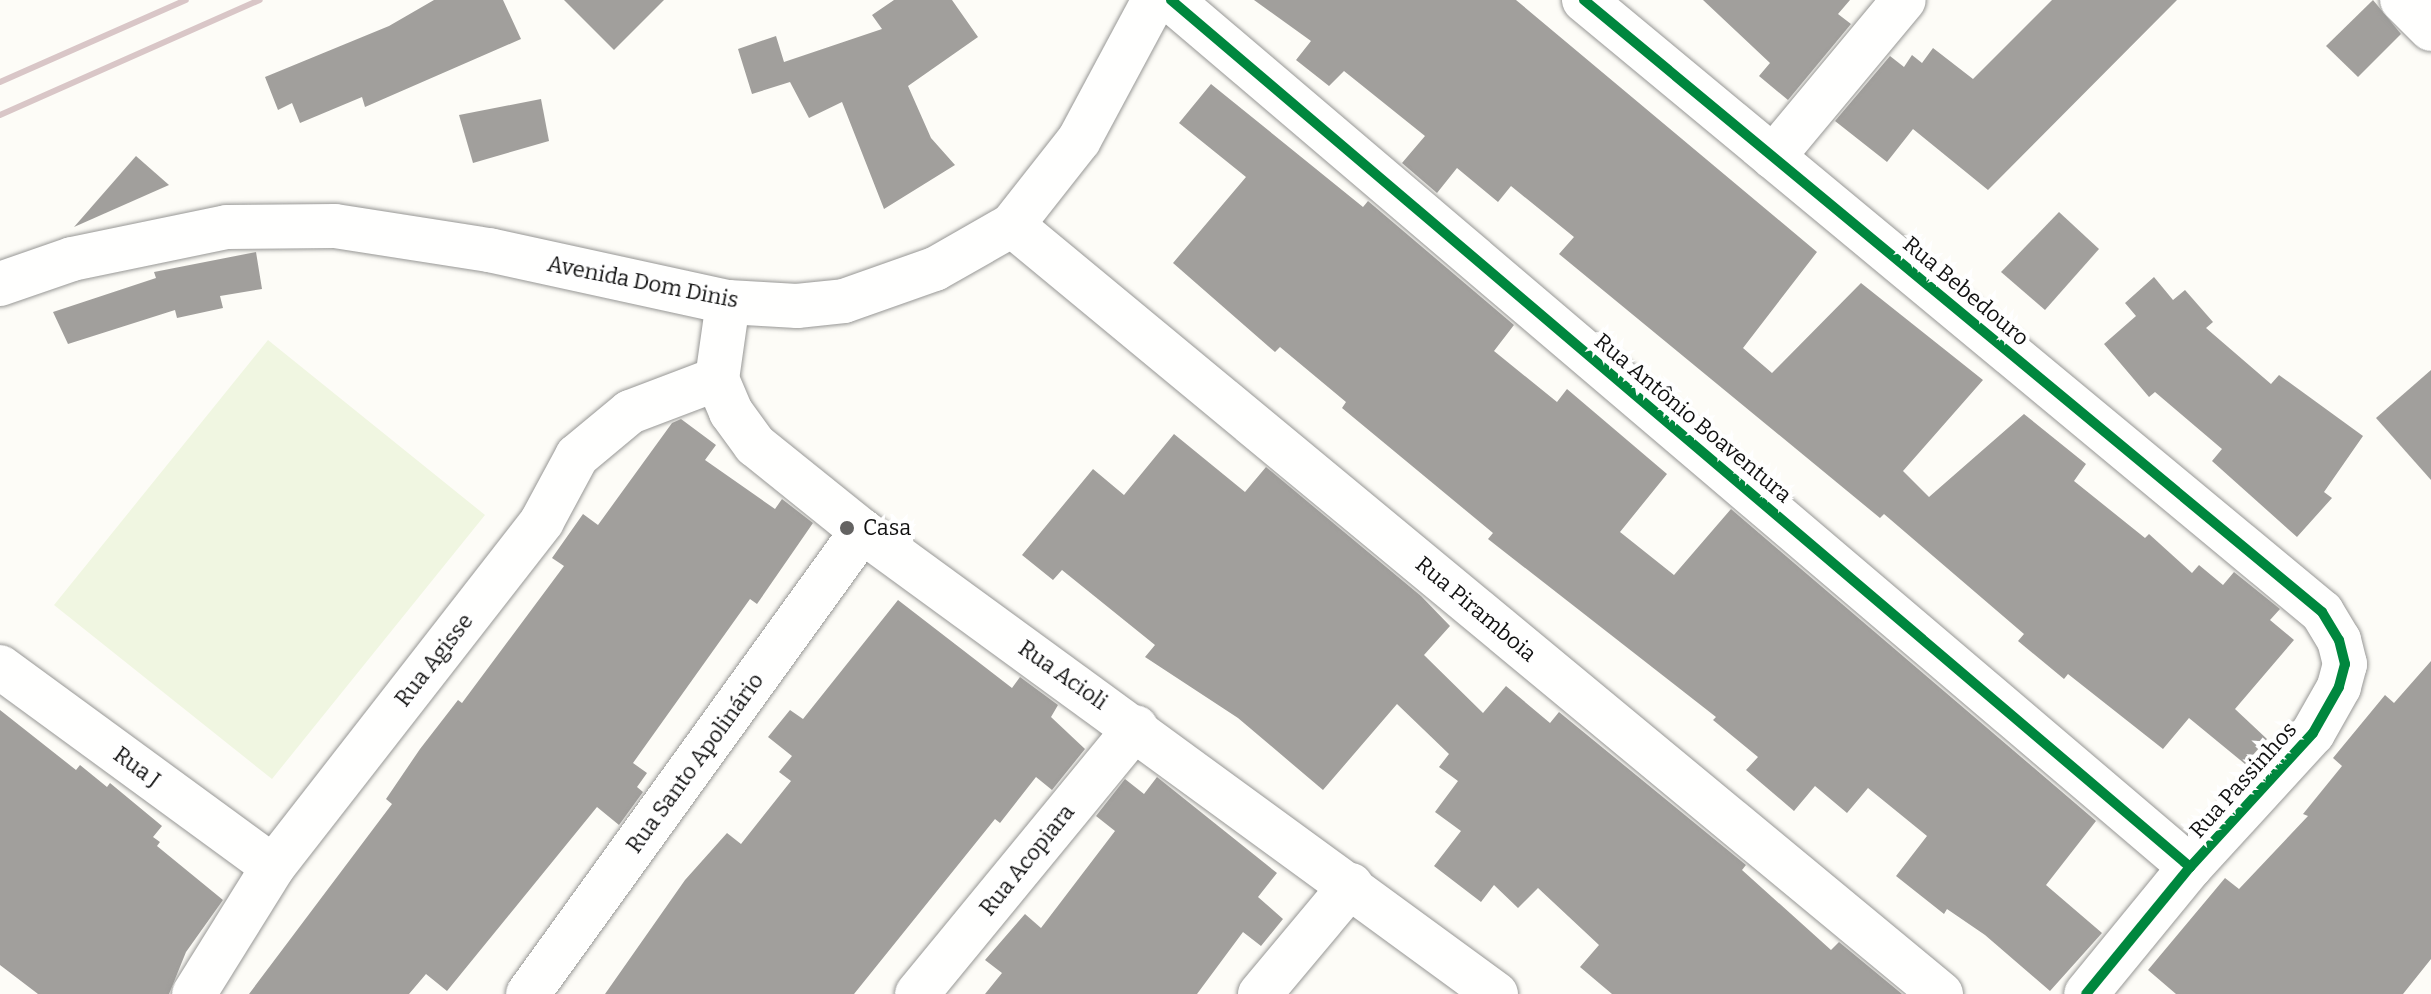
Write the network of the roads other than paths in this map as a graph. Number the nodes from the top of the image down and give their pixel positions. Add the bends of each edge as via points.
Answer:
1 (1154, 0) edge
2 (1171, 0) edge
3 (1584, 0) edge
4 (1904, 0) edge
5 (2402, 0) edge
6 (2431, 29) edge
7 (1773, 157) junction
8 (1012, 225) junction
9 (0, 284) edge
10 (728, 302) junction
11 (717, 379) junction
12 (862, 531) junction
13 (2322, 612) joint
14 (0, 667) edge
15 (1136, 727) junction
16 (273, 867) junction
17 (2190, 867) junction
18 (1351, 885) junction
19 (194, 994) edge
20 (528, 994) edge
21 (917, 994) edge
22 (1260, 994) edge
23 (1496, 994) edge
24 (1941, 994) edge
25 (2086, 994) edge

1 - 8 street, Avenida Dom Dinis via 1079,140
2 - 17 street, Rua Antônio Boaventura
3 - 7 street, Rua Bebedouro
4 - 7 street
5 - 6 street
7 - 13 street, Rua Bebedouro
8 - 10 street, Avenida Dom Dinis via 935,269 844,301 797,306
8 - 24 street, Rua Piramboia
9 - 10 street, Avenida Dom Dinis via 72,259 227,227 335,226 489,250
10 - 11 street
11 - 12 street, Rua Acioli via 731,412 755,445
11 - 16 street, Rua Agisse via 630,412 577,456 542,521
12 - 15 street, Rua Acioli
12 - 20 street, Rua Santo Apolinário
13 - 17 street, Rua Passinhos via 2339,640 2345,664 2328,711 2288,766
14 - 16 street, Rua J
15 - 18 street, Rua Acioli
15 - 21 street, Rua Acopiara
16 - 19 street, Rua Agisse
17 - 25 street, Rua Passinhos
18 - 22 street
18 - 23 street, Rua Acioli

